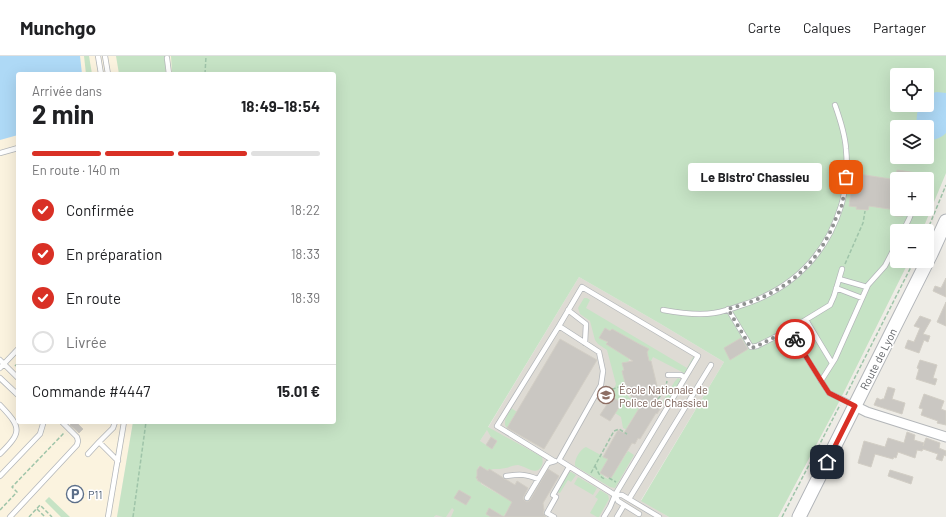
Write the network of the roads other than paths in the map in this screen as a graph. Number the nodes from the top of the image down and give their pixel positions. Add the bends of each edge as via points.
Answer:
1 (98, 56) edge
2 (105, 56) edge
3 (168, 58) dead end
4 (101, 72) edge
5 (108, 72) edge
6 (169, 72) edge
7 (835, 105) dead end
8 (16, 149) edge
9 (0, 153) edge
10 (946, 221) edge
11 (890, 258) edge
12 (842, 269) road end
13 (839, 279) junction
14 (867, 287) junction
15 (836, 288) junction
16 (862, 298) junction
17 (728, 309) junction
18 (568, 310) junction
19 (662, 310) dead end
20 (806, 320) junction
21 (559, 326) junction
22 (789, 330) junction
23 (585, 343) junction
24 (16, 351) edge
25 (832, 363) junction
26 (1, 364) edge
27 (711, 365) dead end
28 (668, 375) road end
29 (16, 376) edge
30 (0, 378) edge
31 (685, 378) junction
32 (821, 381) junction
33 (16, 393) edge
34 (0, 405) edge
35 (855, 406) junction
36 (43, 424) edge
37 (64, 424) edge
38 (114, 424) edge
39 (124, 424) edge
40 (946, 437) edge
41 (99, 442) junction
42 (0, 454) edge
43 (88, 454) dead end
44 (118, 460) junction
45 (556, 461) junction
46 (569, 467) junction
47 (0, 476) edge
48 (506, 476) dead end
49 (538, 479) junction
50 (615, 495) junction
51 (527, 498) dead end
52 (629, 499) junction
53 (624, 505) junction
54 (643, 508) junction
55 (638, 516) edge
56 (10, 517) edge
57 (108, 517) edge
58 (554, 517) edge
59 (604, 517) edge
60 (617, 517) edge
61 (659, 517) edge
62 (799, 517) edge

1 - 4 lane
2 - 5 lane
3 - 6 lane
7 - 17 lane via 844,132 847,167 842,205 827,240 816,256 789,282 768,295
8 - 9 lane
10 - 35 main road, Route de Lyon
11 - 14 lane via 886,266
12 - 13 lane
13 - 14 lane
13 - 15 lane
14 - 16 lane
15 - 16 lane
15 - 20 lane via 830,305
16 - 25 lane
17 - 19 lane via 701,314
17 - 22 lane via 751,348
18 - 21 lane
18 - 23 lane via 586,324
18 - 31 lane via 582,287 698,356
20 - 22 lane
20 - 25 lane
21 - 23 lane
21 - 45 lane via 497,426
22 - 32 lane
23 - 45 lane via 599,352 603,371 601,385
24 - 26 lane
25 - 32 lane
26 - 29 lane
27 - 52 lane
28 - 31 lane
30 - 33 lane
31 - 50 lane
32 - 35 lane via 829,393
34 - 42 lane via 14,421 16,430 14,440
35 - 40 street
35 - 62 main road, Route de Lyon
36 - 47 lane via 40,434
37 - 56 lane via 77,437 77,445
38 - 41 lane
39 - 44 lane
41 - 43 lane
41 - 44 lane
44 - 57 lane
45 - 46 lane
45 - 49 lane via 548,463
46 - 50 lane
46 - 58 lane via 553,495 556,497 547,513
48 - 49 lane via 518,474
49 - 51 lane
50 - 52 lane
50 - 53 lane
50 - 59 lane
52 - 54 lane
53 - 55 lane
53 - 60 lane
54 - 55 lane
54 - 61 lane

